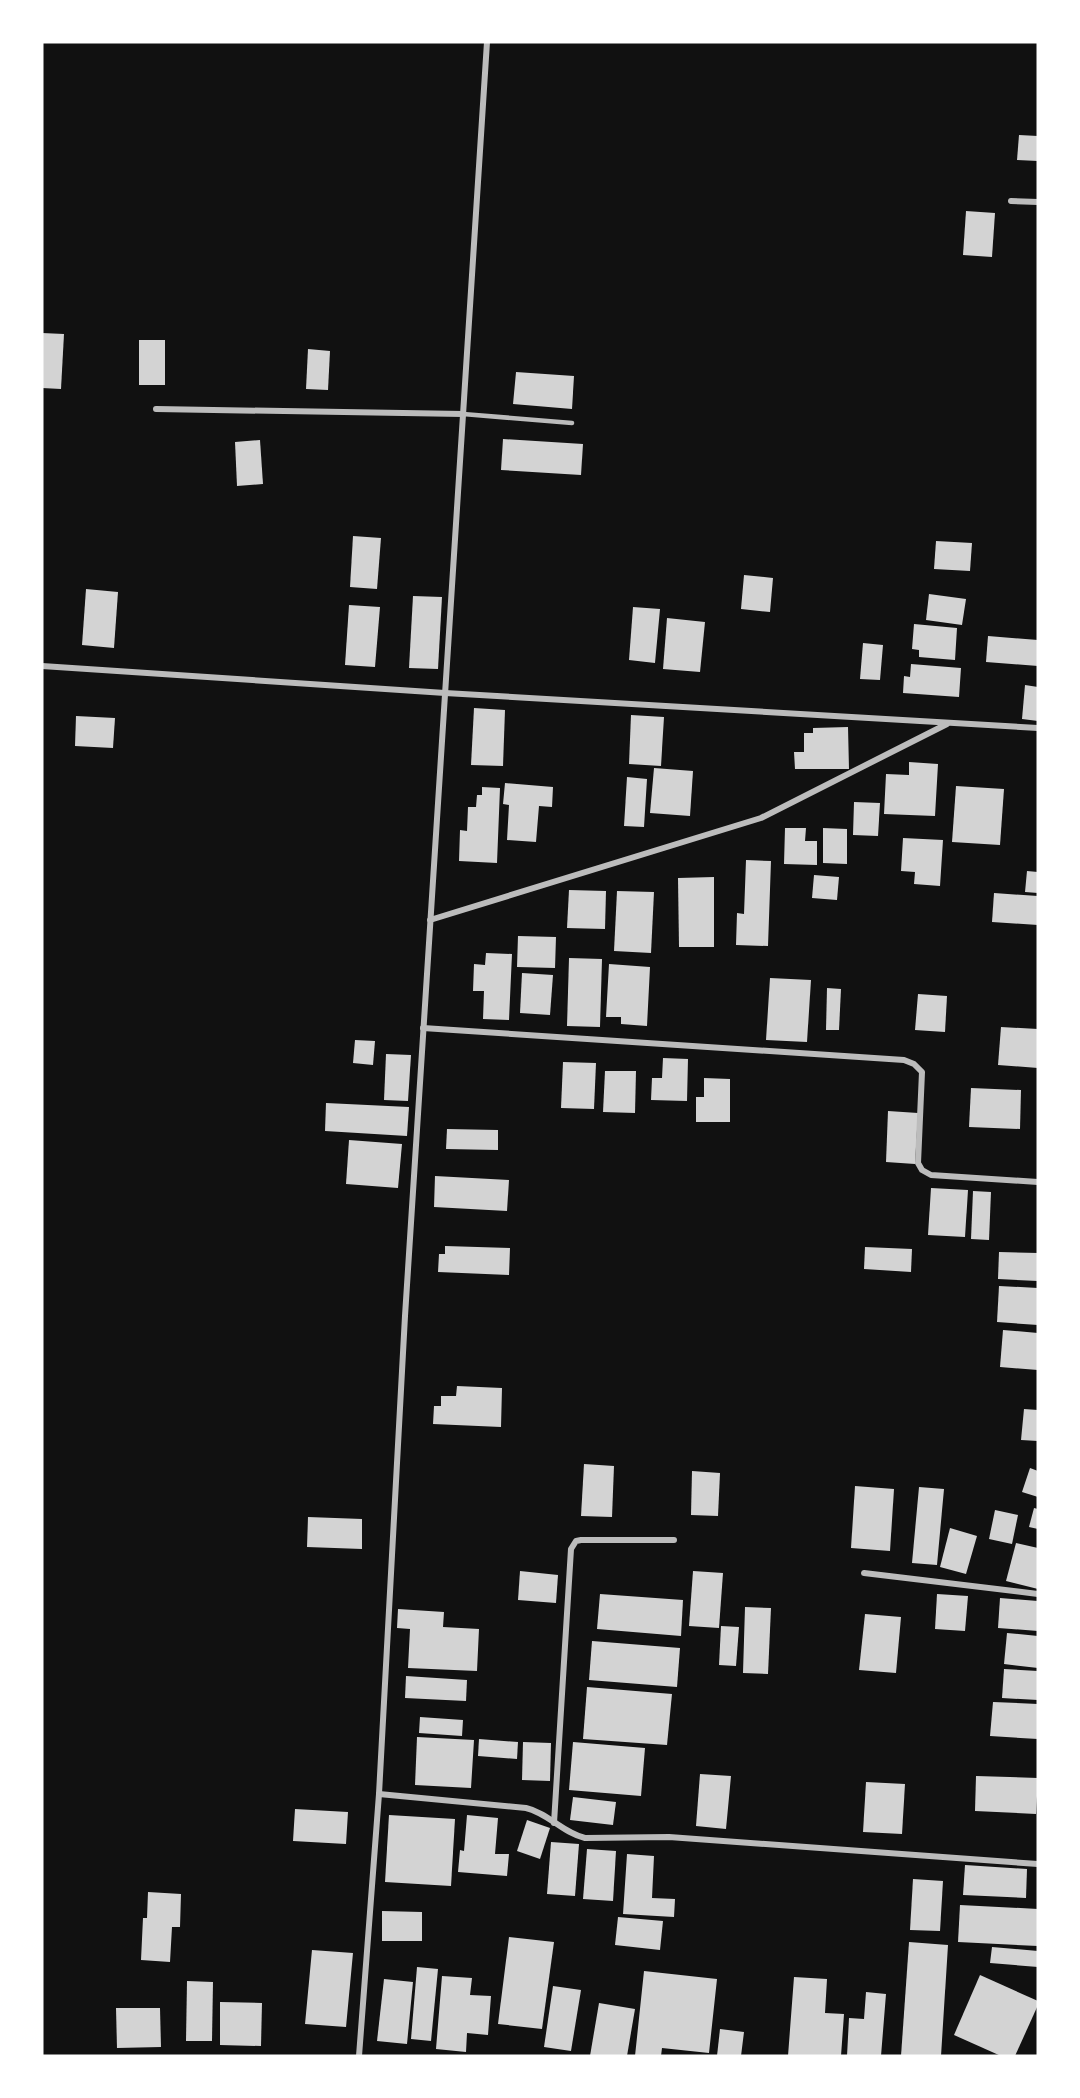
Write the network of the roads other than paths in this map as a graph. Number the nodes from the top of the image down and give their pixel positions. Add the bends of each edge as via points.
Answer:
1 (487, 42) edge
2 (1011, 201) dead end
3 (1038, 202) edge
4 (156, 409) dead end
5 (463, 414) junction
6 (572, 423) dead end
7 (42, 666) edge
8 (445, 693) junction
9 (949, 723) junction
10 (1038, 728) edge
11 (430, 920) junction
12 (423, 1028) junction
13 (1038, 1182) edge
14 (674, 1540) dead end
15 (864, 1573) dead end
16 (1038, 1594) edge
17 (379, 1794) junction
18 (554, 1823) junction
19 (1038, 1864) edge
20 (359, 2056) edge

1 - 5 street
2 - 3 street
4 - 5 street
5 - 6 lane
5 - 8 street
7 - 8 street
8 - 9 street
8 - 11 street
9 - 10 street
9 - 11 street via 761,818
11 - 12 street
12 - 13 street via 904,1060 922,1072 918,1163 922,1170 931,1175
12 - 17 street
14 - 18 street via 581,1540 571,1549
15 - 16 street
17 - 18 street via 526,1808
17 - 20 street
18 - 19 street via 585,1838 669,1837

